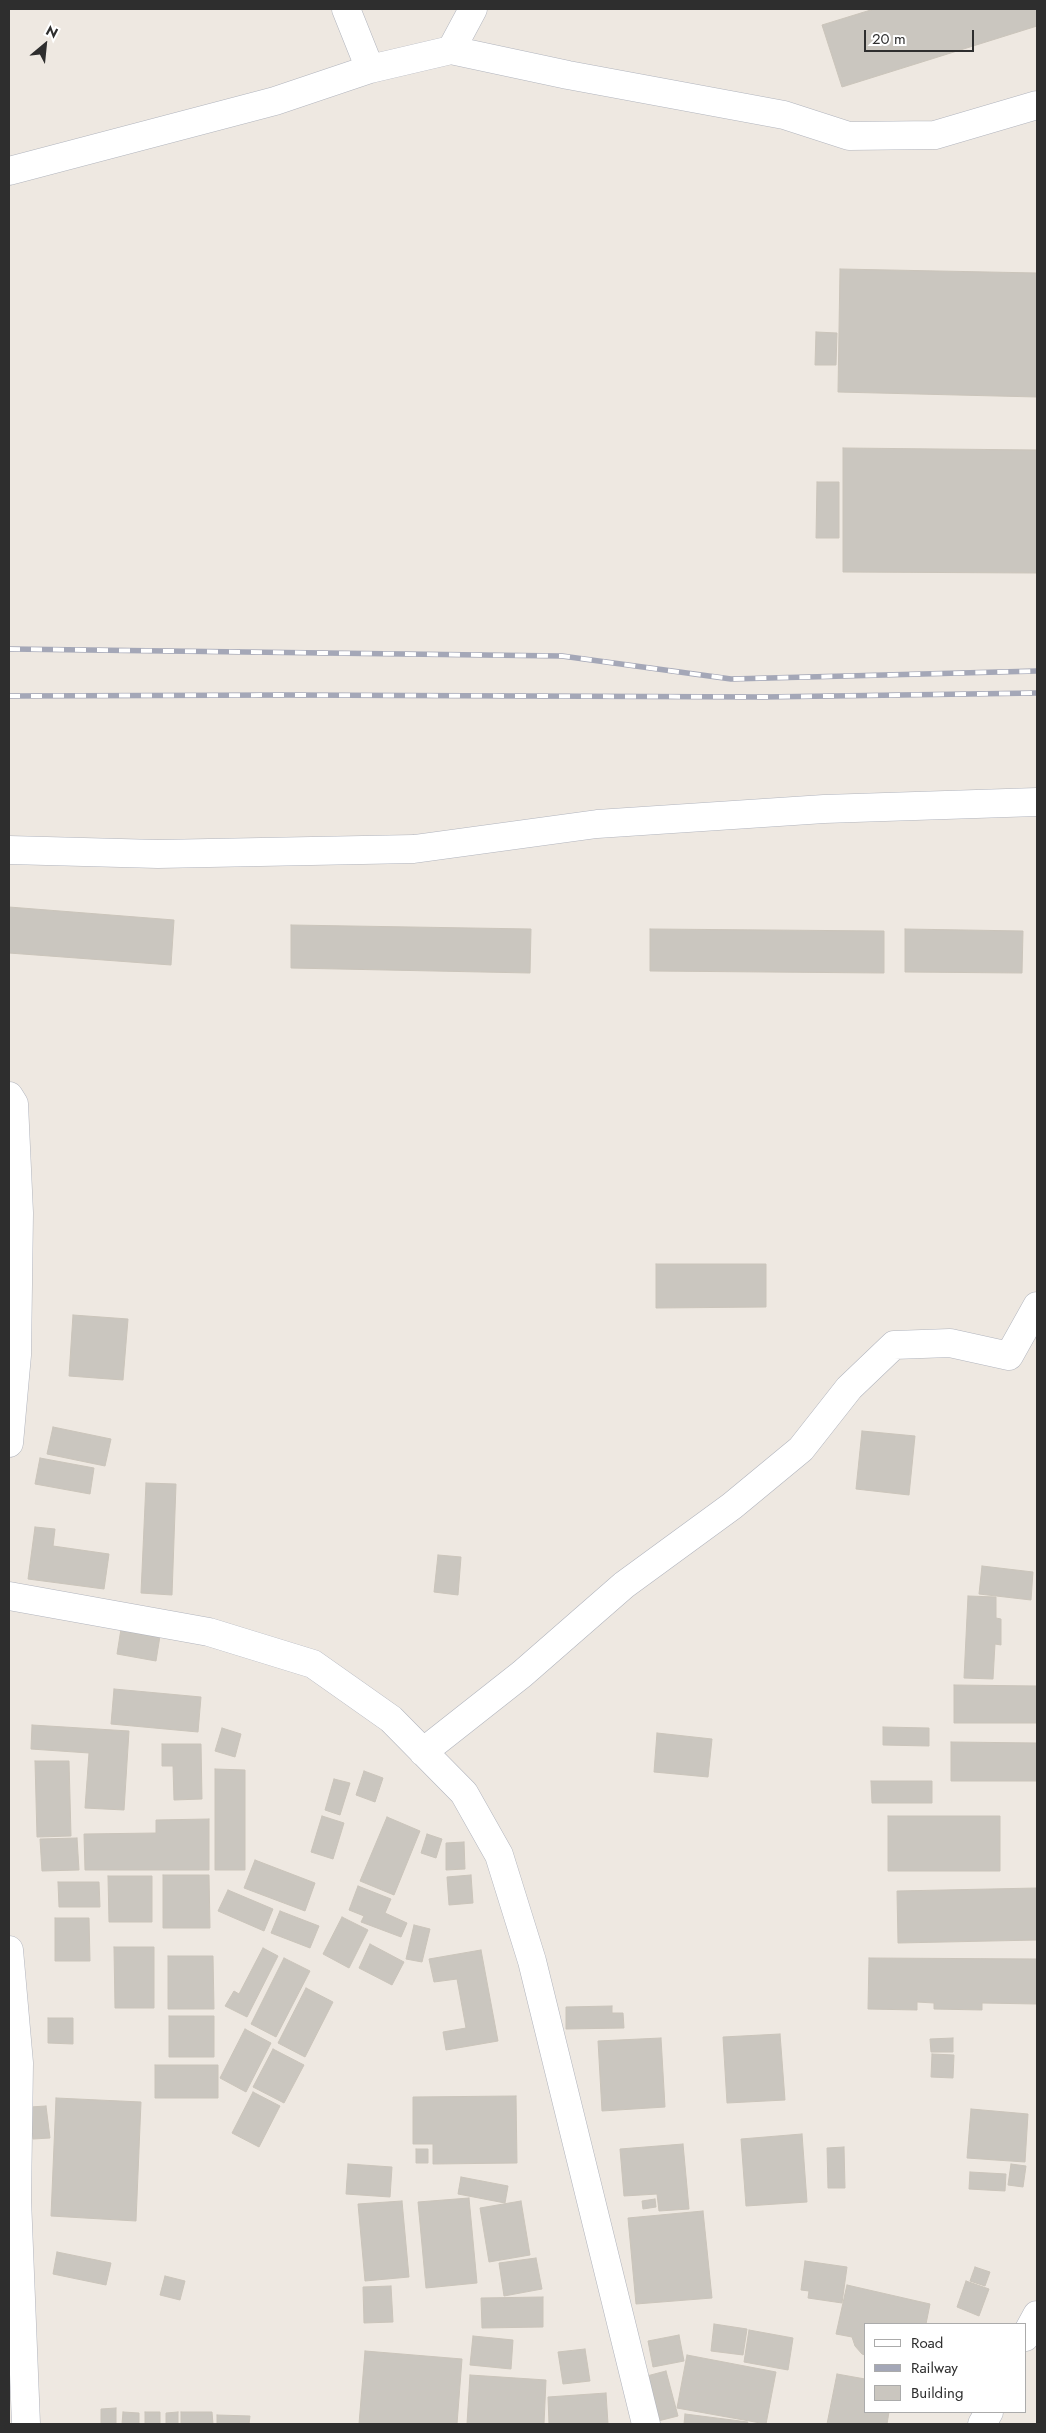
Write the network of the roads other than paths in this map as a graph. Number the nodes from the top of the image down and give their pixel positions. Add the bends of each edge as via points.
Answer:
1 (346, 9) edge
2 (473, 9) edge
3 (451, 50) junction
4 (370, 69) junction
5 (1037, 106) edge
6 (9, 171) edge
7 (1037, 802) edge
8 (9, 850) edge
9 (9, 1096) edge
10 (1037, 1306) edge
11 (9, 1443) edge
12 (9, 1596) edge
13 (423, 1752) junction
14 (9, 1950) edge
15 (1037, 2315) edge
16 (1026, 2335) edge
17 (26, 2424) edge
18 (646, 2424) edge

1 - 4 street
2 - 3 street
3 - 4 street
3 - 5 street via 784,115 849,136 935,134
4 - 6 street via 275,101
7 - 8 street via 824,809 598,824 414,849 158,854
9 - 11 street via 14,1104 19,1213 17,1355
10 - 13 street via 1009,1356 950,1343 894,1345 849,1388 801,1449 732,1506 624,1585 522,1674
12 - 13 street via 209,1632 313,1664 391,1719
13 - 18 street via 464,1794 498,1855 532,1961
14 - 17 street via 19,2063 17,2199
15 - 16 street

